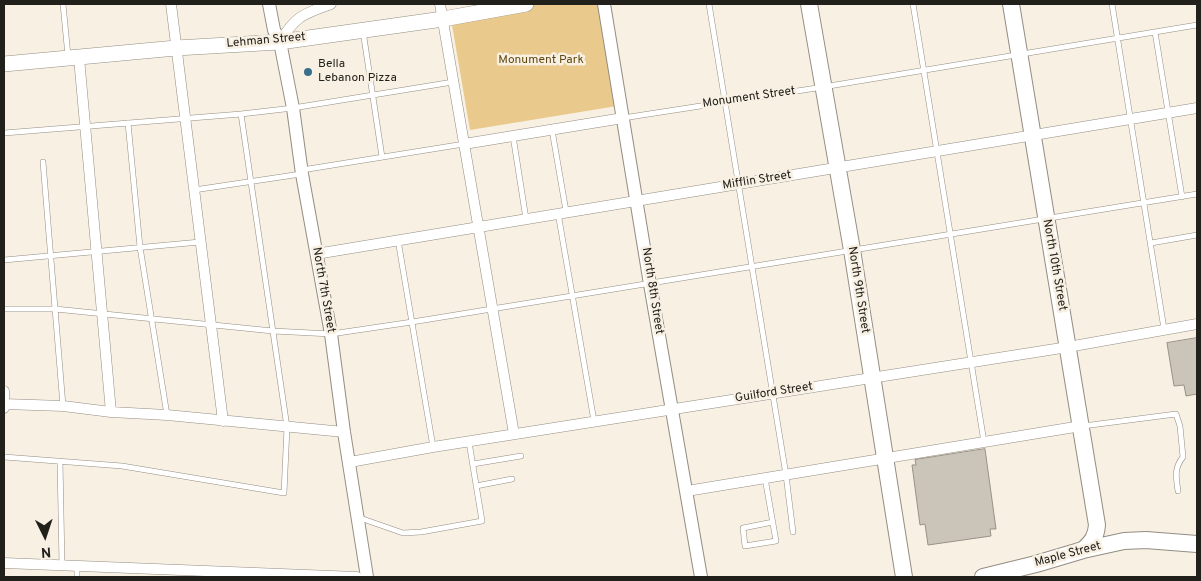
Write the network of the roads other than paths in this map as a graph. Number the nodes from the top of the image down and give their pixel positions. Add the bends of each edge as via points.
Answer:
1 (63, 4) edge
2 (171, 4) edge
3 (269, 4) edge
4 (331, 4) edge
5 (440, 4) edge
6 (525, 4) edge
7 (604, 4) edge
8 (709, 4) edge
9 (809, 4) edge
10 (913, 4) edge
11 (1011, 4) edge
12 (1112, 4) edge
13 (443, 19) junction
14 (1197, 25) edge
15 (363, 31) junction
16 (1155, 32) junction
17 (1117, 38) junction
18 (280, 42) junction
19 (176, 48) junction
20 (1020, 54) junction
21 (74, 58) junction
22 (4, 64) edge
23 (924, 70) junction
24 (454, 82) junction
25 (823, 87) junction
26 (372, 95) junction
27 (725, 101) junction
28 (293, 108) junction
29 (1197, 108) edge
30 (1168, 113) junction
31 (241, 114) junction
32 (185, 118) junction
33 (623, 118) junction
34 (1130, 119) junction
35 (128, 123) junction
36 (85, 126) junction
37 (552, 130) junction
38 (4, 133) edge
39 (1032, 135) junction
40 (512, 136) junction
41 (464, 144) junction
42 (937, 151) junction
43 (382, 157) junction
44 (43, 162) dead end
45 (838, 167) junction
46 (301, 172) junction
47 (252, 181) junction
48 (738, 184) junction
49 (194, 190) junction
50 (1197, 194) edge
51 (1182, 197) junction
52 (638, 200) junction
53 (1144, 203) junction
54 (562, 212) junction
55 (526, 219) junction
56 (1045, 219) junction
57 (478, 227) junction
58 (950, 235) junction
59 (1197, 235) edge
60 (398, 239) junction
61 (200, 242) junction
62 (1150, 243) junction
63 (140, 247) junction
64 (852, 250) junction
65 (97, 251) junction
66 (316, 254) junction
67 (51, 256) junction
68 (4, 260) edge
69 (752, 267) junction
70 (650, 284) junction
71 (572, 296) junction
72 (4, 309) edge
73 (55, 309) junction
74 (492, 309) junction
75 (102, 314) junction
76 (152, 319) junction
77 (412, 322) junction
78 (211, 324) junction
79 (1197, 324) edge
80 (1164, 329) junction
81 (273, 331) junction
82 (331, 334) junction
83 (1068, 346) junction
84 (971, 361) junction
85 (872, 377) junction
86 (4, 391) edge
87 (773, 393) junction
88 (4, 405) edge
89 (62, 406) junction
90 (672, 410) junction
91 (111, 412) junction
92 (167, 415) junction
93 (222, 420) junction
94 (594, 421) junction
95 (1081, 426) junction
96 (288, 427) junction
97 (344, 432) junction
98 (514, 434) junction
99 (469, 441) junction
100 (984, 442) junction
101 (433, 447) junction
102 (4, 456) edge
103 (521, 456) dead end
104 (884, 459) junction
105 (60, 461) junction
106 (350, 462) junction
107 (473, 464) junction
108 (786, 475) junction
109 (766, 478) junction
110 (512, 479) dead end
111 (476, 486) junction
112 (687, 491) junction
113 (1178, 491) dead end
114 (359, 518) junction
115 (773, 522) junction
116 (1097, 526) junction
117 (793, 532) dead end
118 (1124, 541) junction
119 (1197, 544) edge
120 (1083, 550) junction
121 (4, 563) edge
122 (62, 565) junction
123 (76, 566) junction
124 (183, 574) edge
125 (291, 576) edge
126 (77, 577) edge
127 (357, 577) edge
128 (367, 577) edge
129 (701, 577) edge
130 (904, 577) edge
131 (983, 577) edge

1 - 21 lane
2 - 19 street
3 - 18 street, North 7th Street
4 - 18 street via 295,20
5 - 13 street
6 - 13 main road, Lehman Street
7 - 33 street, North 8th Street
8 - 27 lane
9 - 25 main road, North 9th Street
10 - 23 lane
11 - 20 main road, North 10th Street
12 - 17 lane
13 - 15 main road, Lehman Street
13 - 24 street
14 - 16 lane, Monument Street
15 - 18 main road, Lehman Street
15 - 26 lane
16 - 17 lane, Monument Street
16 - 30 lane
17 - 20 lane, Monument Street
17 - 34 lane
18 - 19 main road, Lehman Street
18 - 28 street, North 7th Street
19 - 21 main road, Lehman Street
19 - 32 street
20 - 23 lane, Monument Street
20 - 39 main road, North 10th Street
21 - 22 main road, Lehman Street
21 - 36 street
23 - 25 lane, Monument Street
23 - 42 lane
24 - 26 lane
24 - 41 street
25 - 27 lane, Monument Street
25 - 45 main road, North 9th Street
26 - 28 lane
26 - 43 lane
27 - 33 lane, Monument Street
27 - 48 lane
28 - 31 lane
28 - 46 street, North 7th Street
29 - 30 street, Mifflin Street
30 - 34 street, Mifflin Street
30 - 51 lane
31 - 32 lane
31 - 47 lane
32 - 35 lane
32 - 49 street
33 - 37 street, Monument Street
33 - 52 street, North 8th Street
34 - 39 street, Mifflin Street
34 - 53 lane
35 - 36 lane
35 - 63 lane
36 - 38 lane
36 - 65 street
37 - 40 street, Monument Street
37 - 54 lane
39 - 42 street, Mifflin Street
39 - 56 main road, North 10th Street
40 - 41 street, Monument Street
40 - 55 lane
41 - 43 lane, Monument Street
41 - 57 street
42 - 45 street, Mifflin Street
42 - 58 lane
43 - 46 lane, Monument Street
44 - 67 lane
45 - 48 street, Mifflin Street
45 - 64 main road, North 9th Street
46 - 47 lane, Monument Street
46 - 66 street, North 7th Street
47 - 49 lane, Monument Street
47 - 81 lane
48 - 52 street, Mifflin Street
48 - 69 lane
49 - 61 street
50 - 51 lane
51 - 53 lane
52 - 54 street, Mifflin Street
52 - 70 street, North 8th Street
53 - 56 lane
53 - 62 lane
54 - 55 street, Mifflin Street
54 - 71 lane
55 - 57 street, Mifflin Street
56 - 58 lane
56 - 83 main road, North 10th Street
57 - 60 street, Mifflin Street
57 - 74 street
58 - 64 lane
58 - 84 lane
59 - 62 lane
60 - 66 street, Mifflin Street
60 - 77 lane
61 - 63 lane
61 - 78 street
62 - 80 lane
63 - 65 lane
63 - 76 lane
64 - 69 lane
64 - 85 main road, North 9th Street
65 - 67 lane
65 - 75 street
66 - 82 street, North 7th Street
67 - 68 lane
67 - 73 lane
69 - 70 lane
69 - 87 lane
70 - 71 lane
70 - 90 street, North 8th Street
71 - 74 lane
71 - 94 lane
72 - 73 lane
73 - 75 lane
73 - 89 lane
74 - 77 lane
74 - 98 street
75 - 76 lane
75 - 91 street
76 - 78 lane
76 - 92 lane
77 - 82 lane
77 - 101 lane
78 - 81 lane
78 - 93 street
79 - 80 street, Guilford Street
80 - 83 street, Guilford Street
81 - 82 lane
81 - 96 lane
82 - 97 street, North 7th Street
83 - 84 street, Guilford Street
83 - 95 main road, North 10th Street
84 - 85 street, Guilford Street
84 - 100 lane
85 - 87 street, Guilford Street
85 - 104 main road, North 9th Street
86 - 88 street
87 - 90 street, Guilford Street
87 - 108 lane
88 - 89 street
89 - 91 street
90 - 94 street, Guilford Street
90 - 112 street, North 8th Street
91 - 92 street
92 - 93 street
93 - 96 street
94 - 98 street, Guilford Street
95 - 100 street
95 - 113 lane via 1176,414 1183,457 1176,465
95 - 116 main road, North 10th Street
96 - 97 street
96 - 105 lane via 284,493 122,466
97 - 106 street, North 7th Street
98 - 99 street, Guilford Street
99 - 101 street, Guilford Street
99 - 107 lane
100 - 104 street
101 - 106 street, Guilford Street
102 - 105 lane
103 - 107 lane
104 - 108 street
104 - 130 main road, North 9th Street
105 - 122 lane
106 - 114 street, North 7th Street
107 - 111 lane
108 - 109 street
108 - 117 lane
109 - 112 street
109 - 115 lane
110 - 111 lane
111 - 114 lane via 482,521 403,533
112 - 129 street, North 8th Street
114 - 128 street, North 7th Street
115 - 115 lane via 743,528 745,546 776,541
116 - 118 main road, Maple Street via 1103,534
116 - 120 main road via 1096,536
118 - 119 main road, Maple Street
118 - 120 main road, Maple Street
120 - 131 main road, Maple Street
121 - 122 street
122 - 123 street
123 - 124 street
123 - 126 lane
124 - 125 street
125 - 127 street

